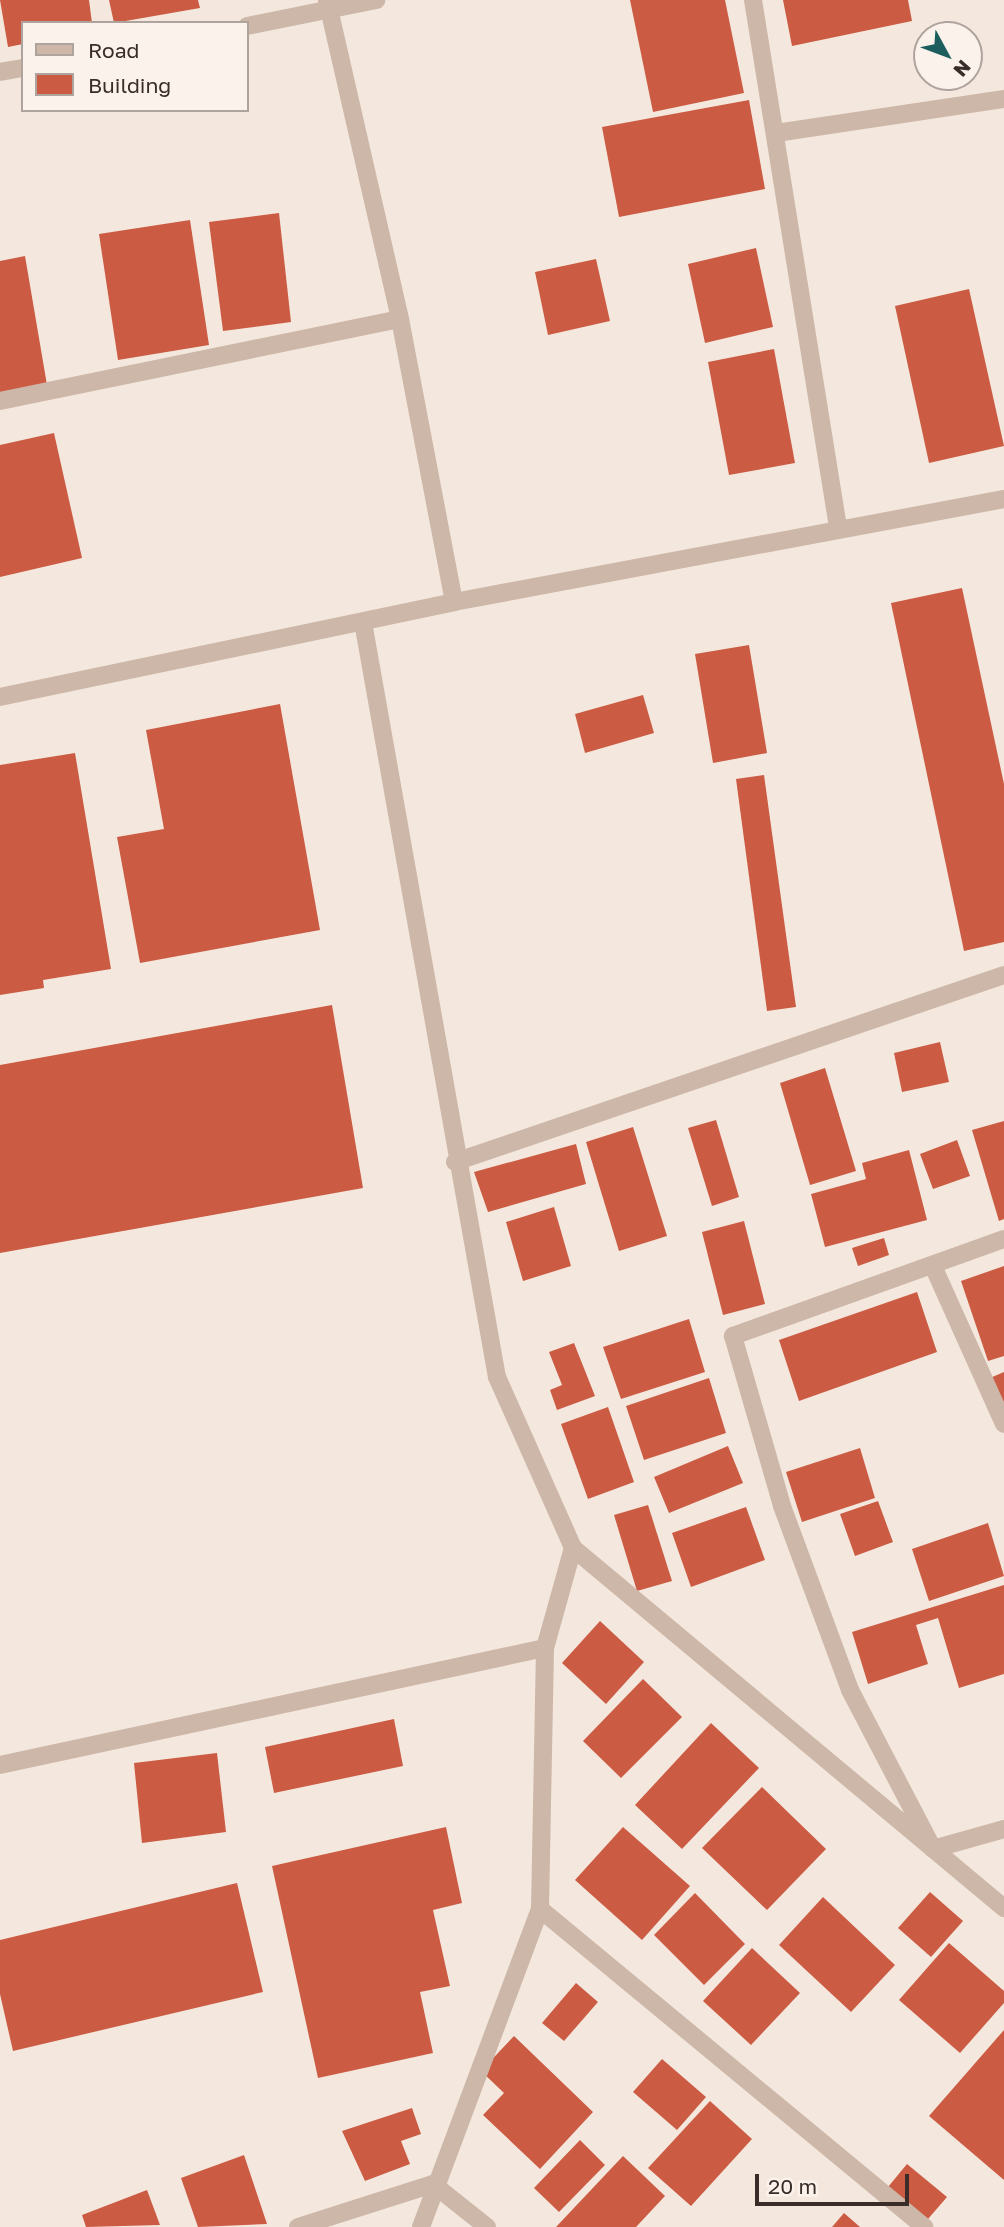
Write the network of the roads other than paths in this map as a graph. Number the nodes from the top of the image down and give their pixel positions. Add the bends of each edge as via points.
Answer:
1 (376, 0) edge
2 (753, 0) edge
3 (328, 5) edge
4 (248, 26) edge
5 (21, 68) edge
6 (0, 72) edge
7 (1004, 99) edge
8 (776, 133) junction
9 (400, 319) junction
10 (0, 401) edge
11 (1004, 499) edge
12 (838, 527) junction
13 (454, 602) junction
14 (362, 621) junction
15 (0, 697) edge
16 (1004, 975) edge
17 (455, 1162) junction
18 (1004, 1239) edge
19 (933, 1266) junction
20 (1004, 1424) edge
21 (573, 1548) junction
22 (545, 1648) junction
23 (0, 1765) edge
24 (1004, 1829) edge
25 (933, 1849) junction
26 (1004, 1908) edge
27 (540, 1909) junction
28 (433, 2184) junction
29 (298, 2227) edge
30 (421, 2227) edge
31 (486, 2227) edge
32 (925, 2227) edge

1 - 3 street
2 - 8 street
3 - 4 street
3 - 9 street
5 - 6 street
7 - 8 street
8 - 12 street
9 - 10 street
9 - 13 street
11 - 12 street
12 - 13 street
13 - 14 street
14 - 15 street
14 - 17 street
16 - 17 street
17 - 21 street via 497,1377
18 - 19 street
19 - 20 street
19 - 25 street via 733,1336 782,1506 850,1690
21 - 22 street
21 - 25 street
22 - 23 street
22 - 27 street
24 - 25 street
25 - 26 street
27 - 28 street
27 - 32 street
28 - 29 street
28 - 30 street
28 - 31 street

